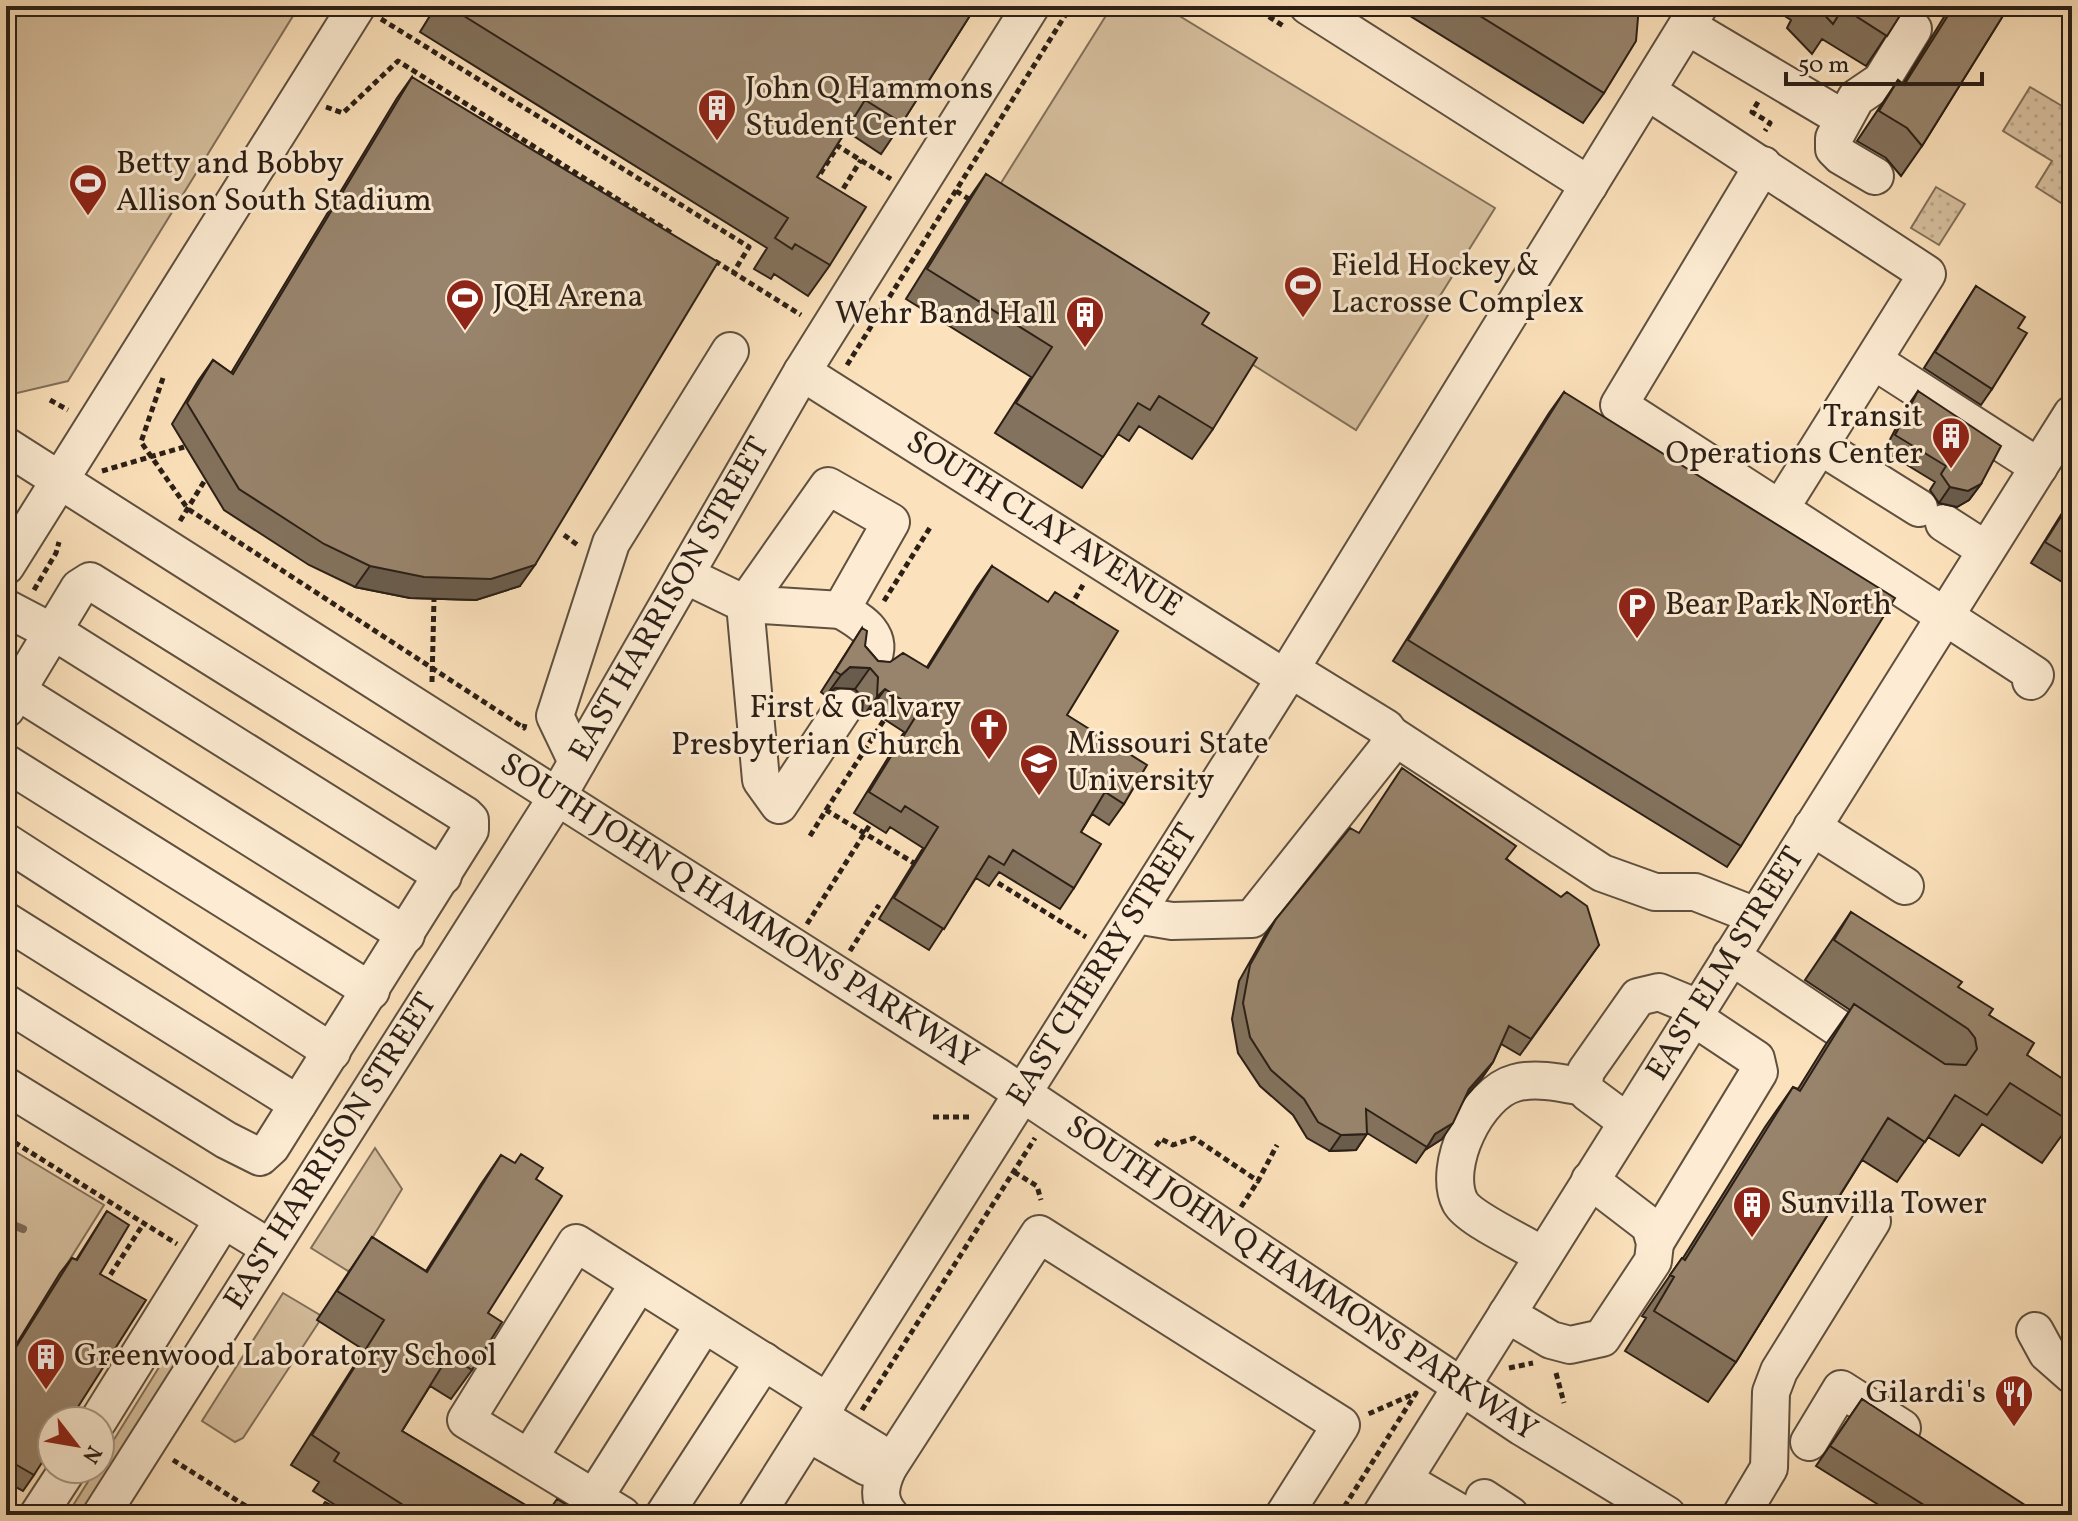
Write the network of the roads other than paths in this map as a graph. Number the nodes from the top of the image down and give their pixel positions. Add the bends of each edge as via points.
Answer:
1 (1031, 6) edge
2 (1308, 6) edge
3 (369, 12) edge
4 (1693, 16) edge
5 (1358, 20) edge
6 (1913, 29) dead end
7 (1647, 91) junction
8 (1844, 119) junction
9 (1762, 152) junction
10 (1875, 176) dead end
11 (1589, 185) junction
12 (730, 351) dead end
13 (1874, 361) junction
14 (802, 372) junction
15 (2072, 414) edge
16 (6, 446) edge
17 (1820, 446) junction
18 (2039, 467) junction
19 (75, 476) junction
20 (1780, 509) junction
21 (1986, 550) junction
22 (6, 566) edge
23 (685, 575) junction
24 (14, 594) edge
25 (745, 604) junction
26 (841, 610) junction
27 (1944, 618) junction
28 (58, 623) junction
29 (871, 663) edge
30 (1287, 673) junction
31 (2031, 681) dead end
32 (12, 700) edge
33 (862, 709) road end
34 (1390, 734) junction
35 (577, 762) junction
36 (6, 763) edge
37 (557, 797) junction
38 (1812, 827) junction
39 (6, 842) edge
40 (443, 876) junction
41 (1905, 886) dead end
42 (1136, 915) junction
43 (1756, 916) junction
44 (6, 921) edge
45 (406, 935) junction
46 (1731, 956) junction
47 (371, 991) junction
48 (6, 1003) edge
49 (1695, 1013) junction
50 (332, 1052) junction
51 (1903, 1071) edge
52 (6, 1086) edge
53 (1583, 1087) junction
54 (1023, 1093) junction
55 (298, 1104) junction
56 (1627, 1122) junction
57 (1590, 1180) junction
58 (223, 1220) junction
59 (1872, 1221) dead end
60 (1655, 1243) junction
61 (270, 1248) junction
62 (1543, 1256) junction
63 (639, 1283) junction
64 (1507, 1314) junction
65 (158, 1324) junction
66 (704, 1324) junction
67 (2035, 1331) dead end
68 (205, 1352) junction
69 (764, 1361) junction
70 (2072, 1375) edge
71 (1461, 1386) junction
72 (108, 1405) edge
73 (818, 1417) junction
74 (1809, 1442) dead end
75 (1931, 1448) edge
76 (529, 1458) junction
77 (888, 1468) junction
78 (1404, 1480) junction
79 (58, 1485) edge
80 (608, 1506) edge
81 (1486, 1509) edge
82 (38, 1515) edge
83 (101, 1515) edge
84 (664, 1515) edge
85 (756, 1515) edge
86 (890, 1515) edge
87 (1284, 1515) edge
88 (1381, 1515) edge
89 (1667, 1515) edge
90 (1741, 1515) edge

1 - 14 street, EAST HARRISON STREET
2 - 5 street
3 - 19 street
4 - 7 street, EAST CHERRY STREET
4 - 8 street
5 - 11 street
6 - 8 street via 1881,81 1856,98
7 - 9 street
7 - 11 street, EAST CHERRY STREET
8 - 10 street via 1834,149
9 - 13 street via 1927,274
9 - 20 street via 1619,405
11 - 30 street, EAST CHERRY STREET
12 - 35 street via 611,543 555,716
13 - 17 street
13 - 18 street
14 - 23 street, EAST HARRISON STREET
14 - 30 street, SOUTH CLAY AVENUE
15 - 18 street, EAST ELM STREET
16 - 19 street, SOUTH JOHN Q HAMMONS PARKWAY
17 - 20 street
17 - 21 street
18 - 21 street, EAST ELM STREET
19 - 22 street
19 - 37 street, SOUTH JOHN Q HAMMONS PARKWAY
20 - 27 street
21 - 27 street, EAST ELM STREET
23 - 25 street
23 - 35 street, EAST HARRISON STREET
24 - 28 street
25 - 26 street
25 - 26 street via 828,486 891,522
25 - 33 street via 761,780 779,805
26 - 29 street via 874,635 876,654
27 - 31 street via 2035,675
27 - 38 street, EAST ELM STREET
28 - 32 street
28 - 40 street
28 - 40 street via 79,588 90,581 470,820 464,842
30 - 34 street, SOUTH CLAY AVENUE via 1373,718
30 - 42 street, EAST CHERRY STREET
32 - 45 street
34 - 42 street via 1387,749 1252,919 1172,921
34 - 43 street, SOUTH CLAY AVENUE via 1602,873 1655,892 1695,892
35 - 37 street, EAST HARRISON STREET
36 - 47 street
37 - 54 street, SOUTH JOHN Q HAMMONS PARKWAY
37 - 61 street, EAST HARRISON STREET
38 - 41 street
38 - 43 street, EAST ELM STREET
39 - 50 street
40 - 45 street
42 - 54 street, EAST CHERRY STREET
43 - 46 street, EAST ELM STREET
44 - 55 street
45 - 47 street
46 - 49 street, EAST ELM STREET
46 - 51 street
47 - 50 street
48 - 55 street via 260,1157
49 - 53 street via 1659,992 1638,997 1586,1071
49 - 56 street, EAST ELM STREET
49 - 60 street via 1756,1059 1759,1072
50 - 55 street
52 - 58 street
53 - 56 street
53 - 62 street via 1529,1081 1504,1088 1472,1122 1458,1155 1454,1176 1466,1210
54 - 71 street, SOUTH JOHN Q HAMMONS PARKWAY
54 - 73 street, EAST CHERRY STREET
56 - 57 street, EAST ELM STREET
57 - 60 street via 1639,1215 1650,1226
57 - 62 street, EAST ELM STREET
58 - 61 street
58 - 65 street
59 - 90 street via 1779,1371 1771,1392 1769,1468
60 - 64 street via 1644,1278 1602,1338 1570,1345 1541,1336
61 - 68 street, EAST HARRISON STREET
62 - 64 street, EAST ELM STREET
63 - 66 street
63 - 76 street
63 - 76 street via 576,1243 466,1420
64 - 71 street, EAST ELM STREET
65 - 68 street
65 - 72 street
66 - 69 street
66 - 80 street
67 - 70 street via 2047,1353
68 - 83 street, EAST HARRISON STREET
69 - 73 street
69 - 84 street
71 - 78 street, EAST ELM STREET
71 - 89 street, SOUTH JOHN Q HAMMONS PARKWAY
73 - 77 street via 876,1451
73 - 85 street, EAST CHERRY STREET
74 - 75 street via 1841,1389
76 - 80 street
77 - 86 street via 880,1486
77 - 87 street via 1039,1234 1341,1425
78 - 81 street
78 - 88 street, EAST ELM STREET
79 - 82 street

